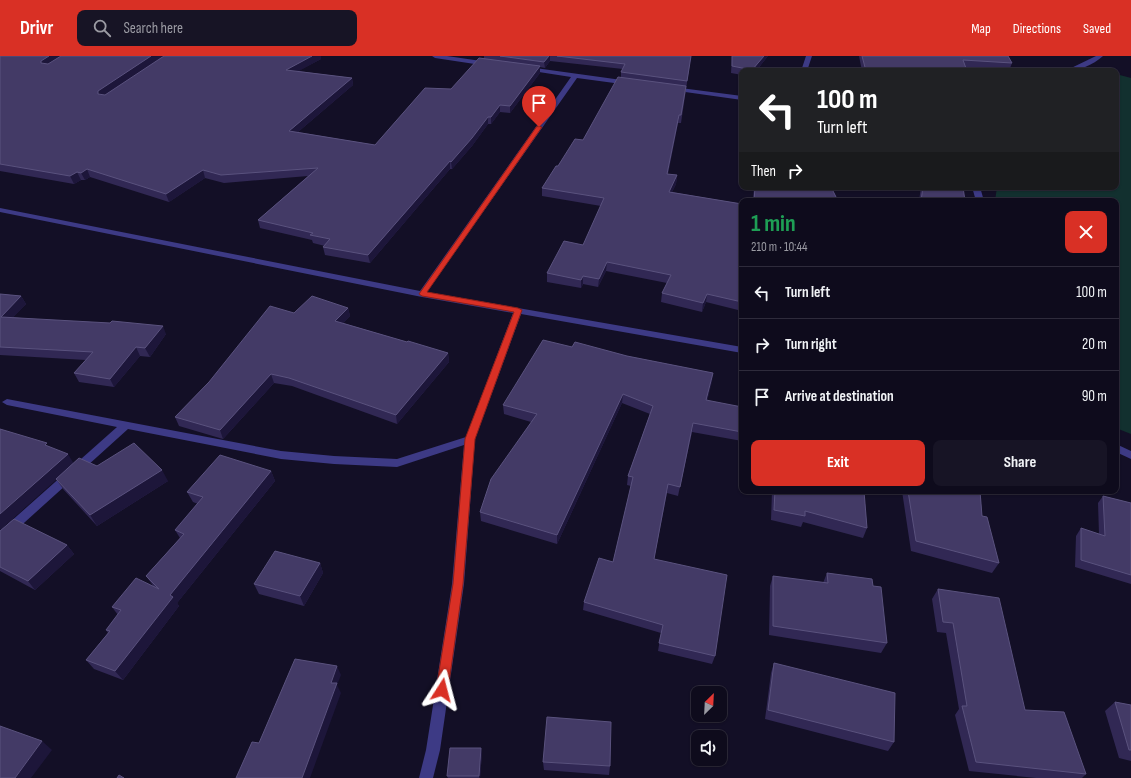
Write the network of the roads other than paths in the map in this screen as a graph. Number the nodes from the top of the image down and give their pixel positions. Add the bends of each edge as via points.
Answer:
1 (435, 56) edge
2 (809, 56) edge
3 (1100, 56) edge
4 (497, 65) edge
5 (520, 68) edge
6 (805, 68) edge
7 (1076, 68) edge
8 (575, 76) junction
9 (638, 84) edge
10 (670, 88) edge
11 (739, 98) edge
12 (0, 210) edge
13 (422, 294) junction
14 (518, 310) junction
15 (739, 349) edge
16 (7, 402) dead end
17 (127, 424) junction
18 (470, 439) junction
19 (1119, 449) edge
20 (1131, 455) edge
21 (0, 538) edge
22 (426, 778) edge

1 - 4 street
2 - 6 street
3 - 7 street
5 - 8 street
8 - 9 street
8 - 13 street
10 - 11 street
12 - 13 street
13 - 14 street
14 - 15 street
14 - 18 street
16 - 17 street
17 - 18 street via 281,455 397,463
17 - 21 street
18 - 22 street via 458,584 433,750
19 - 20 street

